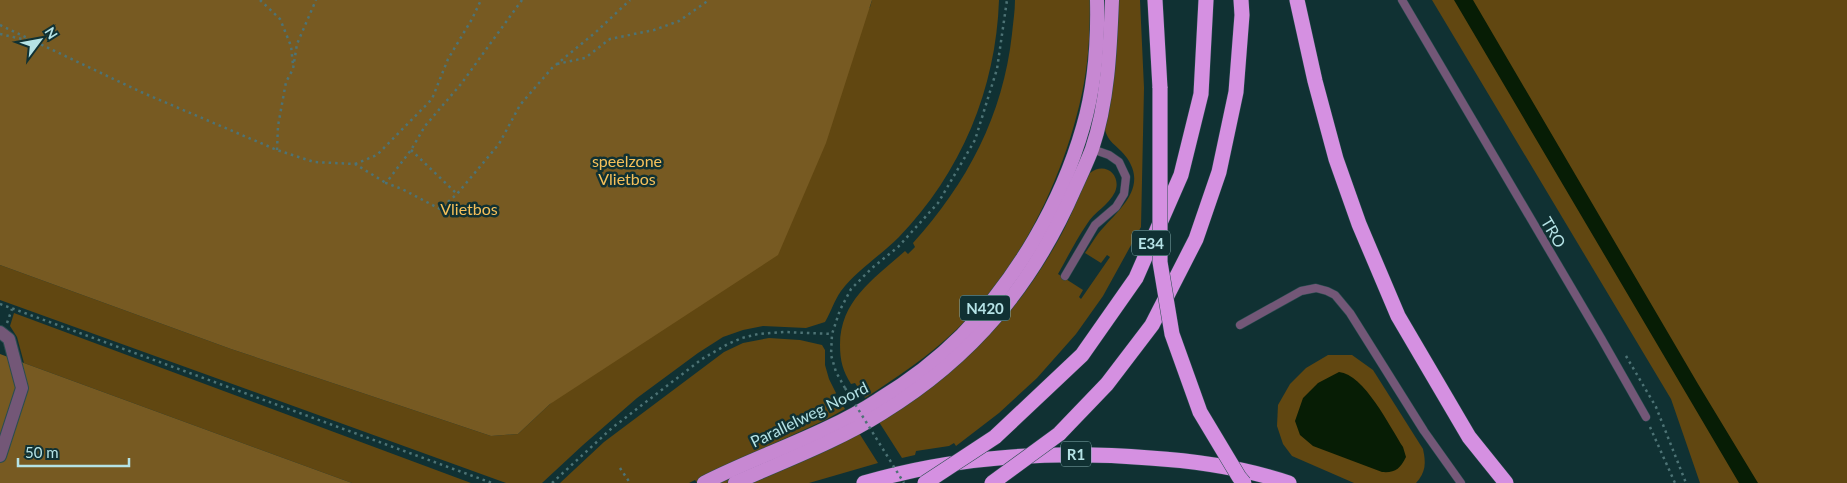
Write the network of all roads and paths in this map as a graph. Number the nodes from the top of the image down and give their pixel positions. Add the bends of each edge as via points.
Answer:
1 (260, 0) edge
2 (316, 0) edge
3 (481, 0) edge
4 (522, 0) edge
5 (630, 0) edge
6 (709, 0) edge
7 (1007, 0) edge
8 (1097, 0) edge
9 (1112, 0) edge
10 (1155, 0) edge
11 (1206, 0) edge
12 (1241, 0) edge
13 (1297, 0) edge
14 (1402, 0) edge
15 (0, 24) edge
16 (0, 34) edge
17 (35, 41) junction
18 (556, 64) junction
19 (293, 69) junction
20 (1092, 149) junction
21 (277, 150) junction
22 (411, 150) junction
23 (355, 164) junction
24 (386, 183) junction
25 (457, 194) junction
26 (1065, 276) dead end
27 (0, 304) edge
28 (1240, 325) dead end
29 (2, 333) edge
30 (832, 334) junction
31 (1646, 417) joint
32 (0, 456) edge
33 (620, 468) dead end
34 (492, 483) edge
35 (552, 483) edge
36 (630, 483) edge
37 (704, 483) edge
38 (735, 483) edge
39 (864, 483) edge
40 (904, 483) edge
41 (925, 483) edge
42 (992, 483) edge
43 (1244, 483) edge
44 (1288, 483) edge
45 (1461, 483) edge
46 (1506, 483) edge
47 (1675, 483) edge

1 - 19 path via 280,19 291,46
2 - 19 path via 297,44
3 - 23 path via 448,59 432,99 377,155
4 - 22 path via 461,84 425,126
5 - 18 path
6 - 18 path via 679,22 610,39 585,58
7 - 30 path via 997,69 975,140 938,203 898,247 851,289
8 - 37 highway, Parallelweg Noord / N420 via 1093,84 1071,163 1028,250 996,295 961,335 911,378 877,401
9 - 20 highway, Parallelweg Noord / N420 via 1110,52
10 - 43 highway, bridge via 1160,88 1160,262 1172,334 1200,412
11 - 41 highway, E34, bridge via 1201,94 1181,175 1136,278 1082,355 995,437
12 - 42 highway, E34, bridge via 1236,92 1219,172 1196,239 1152,324 1107,384 1059,434
13 - 46 highway via 1336,159 1398,316 1469,438
14 - 31 lane, TRO
15 - 17 path
16 - 17 path
17 - 21 path via 141,92
18 - 25 path via 520,105 499,144
19 - 21 path via 286,82
20 - 26 lane via 1120,162 1126,177 1124,194 1116,207 1095,225
20 - 38 highway, Parallelweg Noord / N420 via 1060,222 1022,287 990,326 958,357 880,415
21 - 23 path via 314,162
22 - 24 path
22 - 25 path
23 - 24 path
24 - 25 path via 440,209
27 - 34 path
28 - 45 lane via 1301,291 1316,288 1334,295 1350,312 1424,431
29 - 32 street via 9,339 22,388
30 - 35 path via 758,334 728,344 702,359 642,405 593,444
30 - 40 path, bridge via 831,354 836,372
31 - 47 path
33 - 36 path
39 - 44 highway, R1 via 986,460 1042,454 1102,454 1214,464

